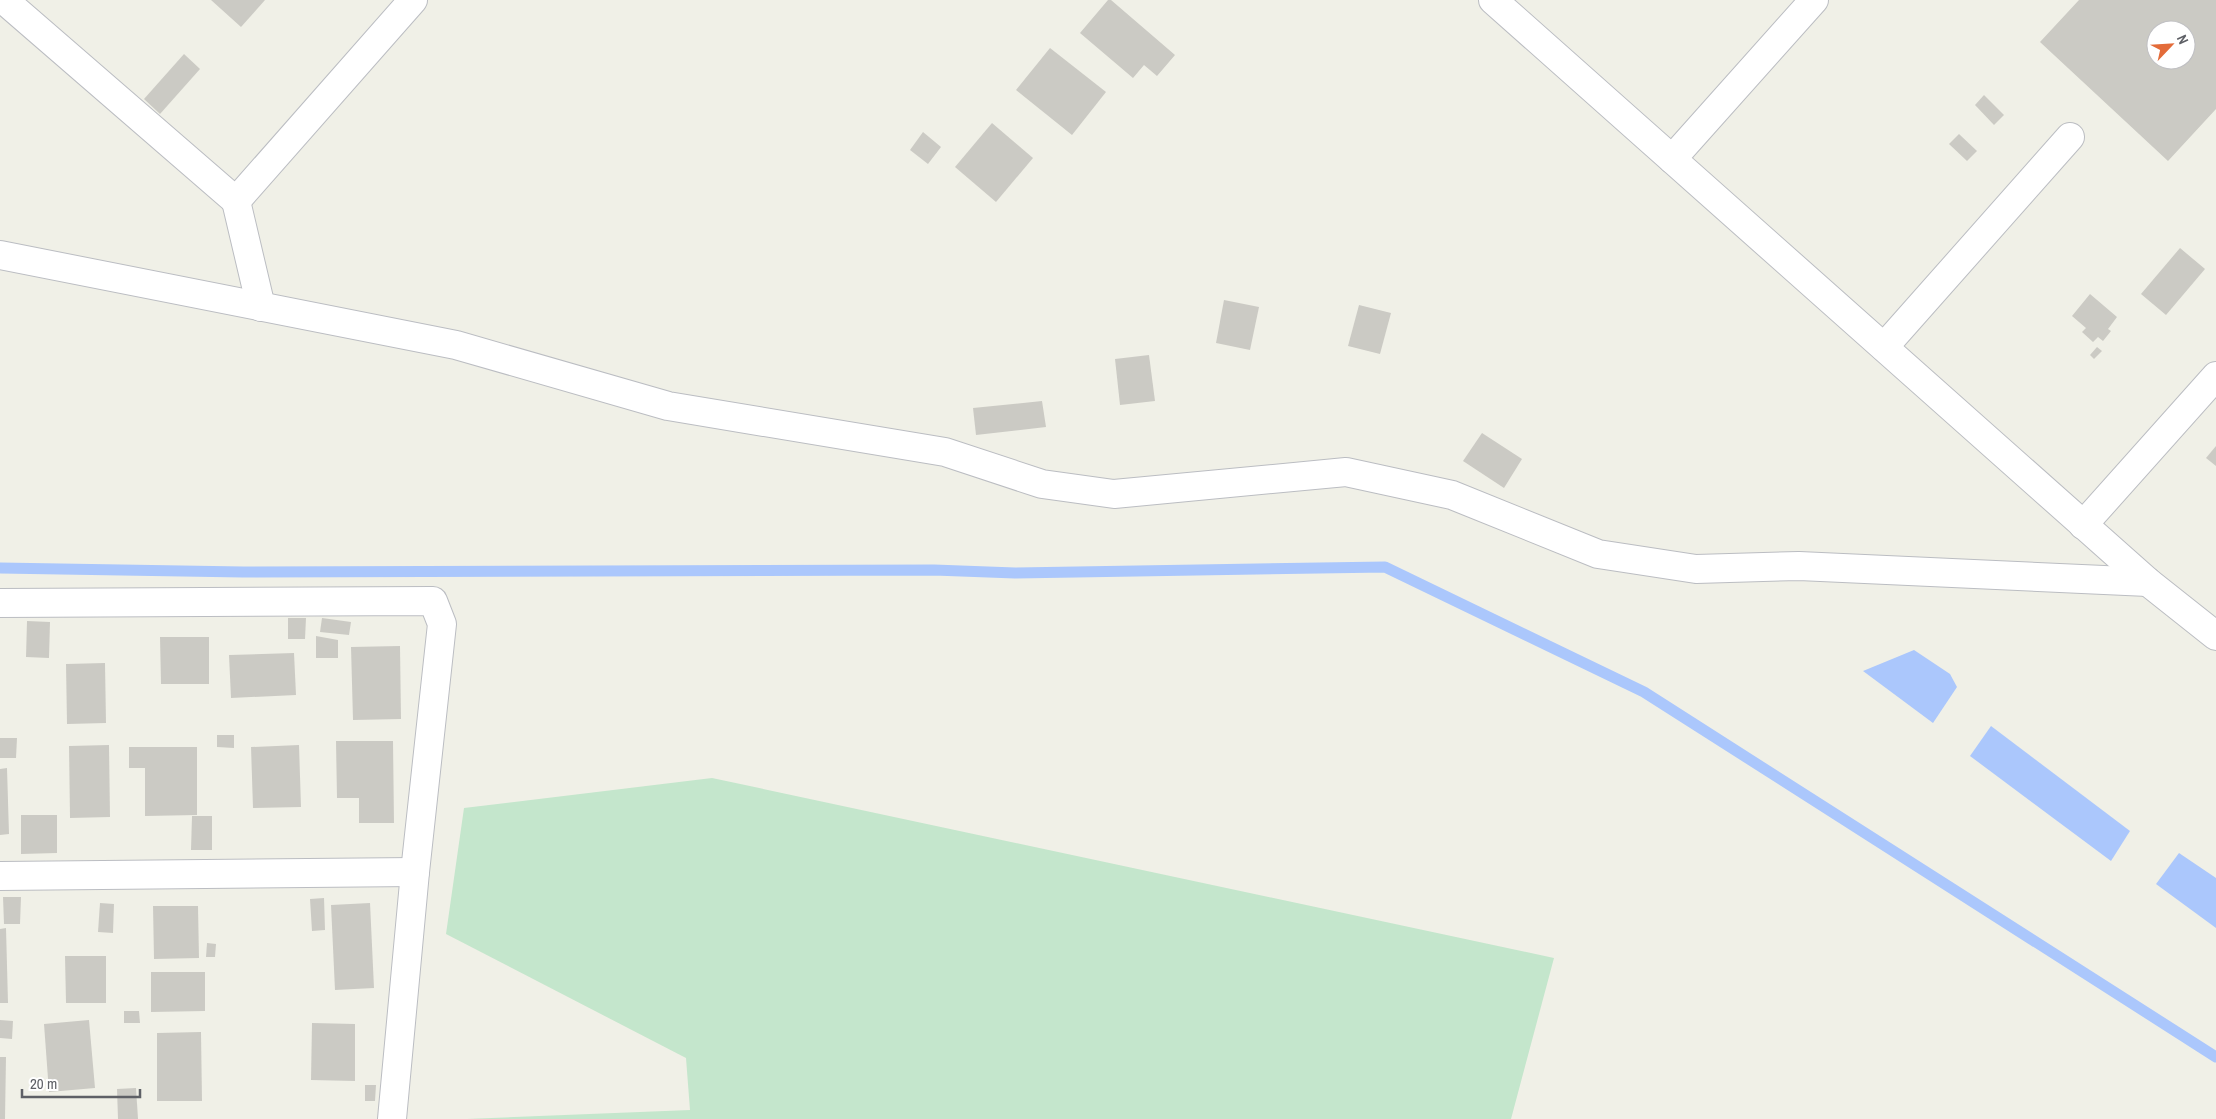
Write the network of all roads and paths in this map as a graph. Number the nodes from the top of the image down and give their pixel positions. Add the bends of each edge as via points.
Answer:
1 (4, 0) edge
2 (413, 0) edge
3 (1493, 0) edge
4 (1814, 0) edge
5 (2070, 137) dead end
6 (1672, 159) junction
7 (236, 201) junction
8 (0, 255) edge
9 (261, 307) junction
10 (1884, 347) junction
11 (2216, 376) edge
12 (2084, 525) junction
13 (2148, 582) junction
14 (0, 603) edge
15 (2216, 636) edge
16 (415, 872) junction
17 (0, 876) edge
18 (392, 1119) edge

1 - 7 street
2 - 7 street
3 - 6 street
4 - 6 street
5 - 10 street
6 - 10 street
7 - 9 street
8 - 9 street
9 - 13 street via 456,345 668,406 945,452 1042,484 1114,494 1346,472 1452,495 1598,554 1696,569 1799,566
10 - 12 street
11 - 12 street
12 - 13 street
13 - 15 street
14 - 16 street via 432,601 442,624
16 - 17 street
16 - 18 street

